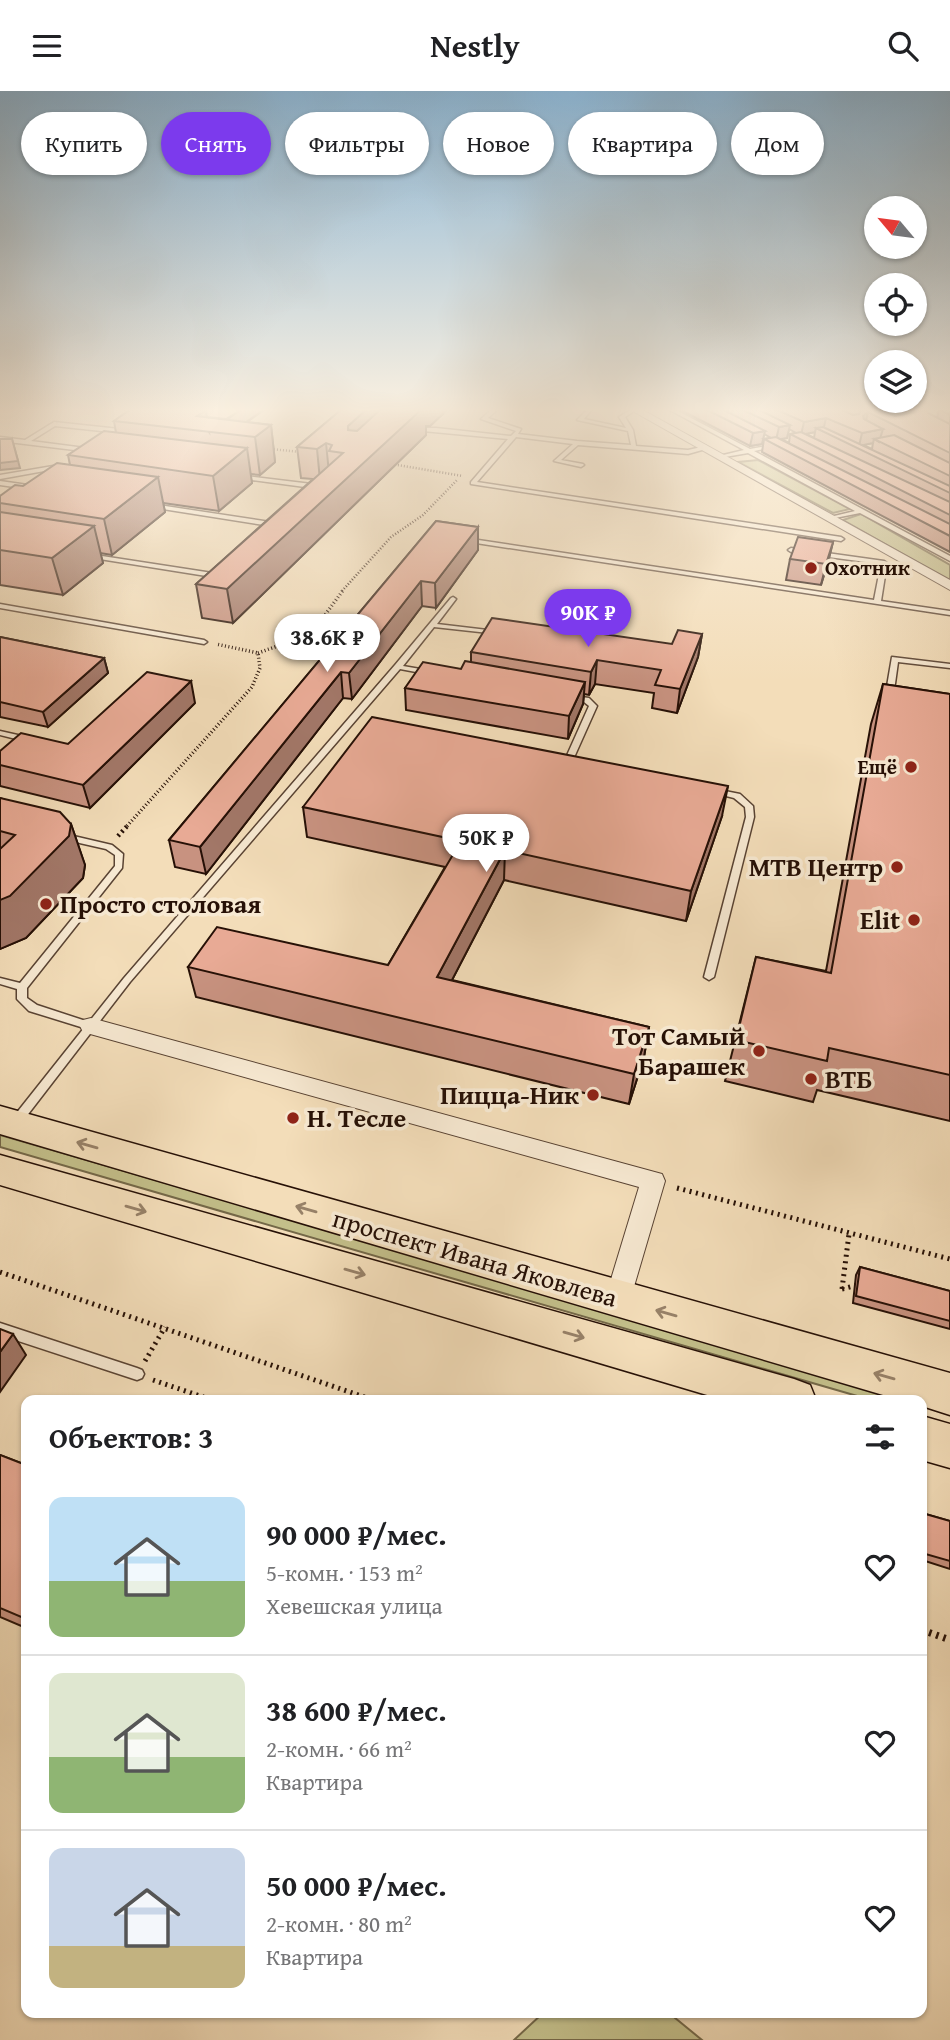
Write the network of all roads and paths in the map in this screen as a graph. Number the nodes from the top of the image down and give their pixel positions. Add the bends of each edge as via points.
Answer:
1 (438, 500) edge
2 (585, 500) edge
3 (799, 500) edge
4 (841, 500) edge
5 (147, 505) edge
6 (861, 511) junction
7 (832, 518) junction
8 (270, 534) edge
9 (860, 534) junction
10 (450, 538) edge
11 (841, 539) junction
12 (791, 551) edge
13 (78, 554) edge
14 (836, 557) junction
15 (901, 557) junction
16 (950, 559) edge
17 (884, 563) junction
18 (232, 568) edge
19 (950, 586) edge
20 (453, 599) dead end
21 (877, 602) junction
22 (0, 606) edge
23 (950, 613) edge
24 (432, 625) junction
25 (500, 634) edge
26 (204, 642) joint
27 (258, 653) junction
28 (950, 666) edge
29 (398, 667) junction
30 (438, 674) edge
31 (559, 695) edge
32 (887, 708) edge
33 (349, 722) junction
34 (363, 725) edge
35 (0, 733) edge
36 (35, 741) edge
37 (554, 760) edge
38 (568, 762) junction
39 (580, 765) edge
40 (705, 788) edge
41 (54, 834) edge
42 (109, 847) junction
43 (709, 977) dead end
44 (0, 981) edge
45 (22, 987) junction
46 (91, 1026) junction
47 (7, 1122) edge
48 (0, 1170) edge
49 (660, 1183) junction
50 (849, 1234) junction
51 (950, 1259) edge
52 (0, 1272) edge
53 (866, 1283) edge
54 (842, 1289) junction
55 (856, 1293) edge
56 (618, 1299) junction
57 (165, 1327) junction
58 (0, 1329) edge
59 (137, 1374) junction
60 (950, 1394) edge
61 (198, 1395) edge
62 (359, 1395) edge
63 (777, 1395) edge
64 (927, 1439) edge
65 (950, 1446) edge
66 (927, 1632) edge
67 (950, 1640) edge

1 - 27 path via 391,537 350,580 311,634
2 - 11 lane
3 - 7 street
4 - 6 lane
5 - 8 lane via 280,526
6 - 7 lane
6 - 16 lane
7 - 9 street
9 - 11 lane
9 - 15 street
10 - 21 lane
11 - 14 lane
12 - 14 lane
13 - 18 lane via 222,577
14 - 17 lane
15 - 17 lane
15 - 19 street
17 - 21 lane
20 - 24 lane
21 - 23 lane
22 - 26 lane
24 - 25 lane
24 - 29 lane
26 - 27 path
27 - 42 path via 260,668 252,687
28 - 32 lane via 895,659
29 - 30 lane
29 - 33 lane
31 - 38 lane via 586,700 593,706
33 - 34 lane
33 - 46 lane
35 - 36 lane
37 - 38 lane
38 - 39 lane
40 - 43 lane via 737,796 749,806 750,817
41 - 42 lane
42 - 45 lane via 119,854 119,866
44 - 45 lane
45 - 46 lane via 22,999 33,1008
46 - 47 lane
46 - 49 street
56 -> 47 main road, проспект Ивана Яковлева
48 -> 63 main road, проспект Ивана Яковлева
49 - 50 path
49 - 56 street
50 - 51 path
50 - 54 path
52 - 57 path
53 - 54 path
54 - 55 path
60 -> 56 main road, проспект Ивана Яковлева
57 - 59 path
57 - 62 path
58 - 59 lane
59 - 61 path
64 - 65 main road
66 - 67 path

